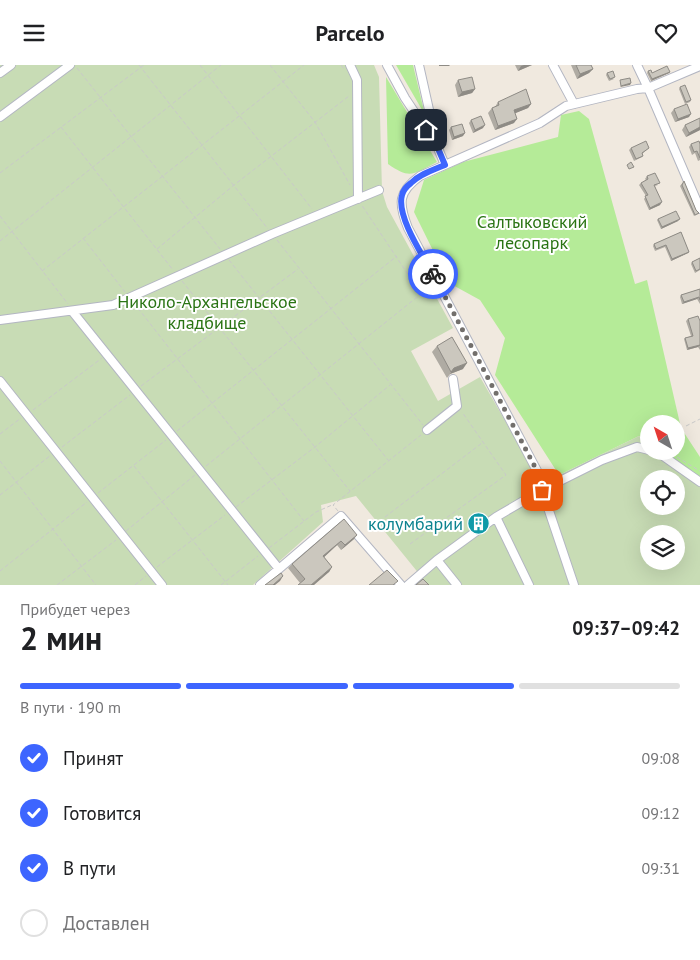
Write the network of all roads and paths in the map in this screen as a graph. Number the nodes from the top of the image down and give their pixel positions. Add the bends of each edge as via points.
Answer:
1 (11, 65) edge
2 (70, 65) edge
3 (75, 65) edge
4 (139, 65) edge
5 (144, 65) edge
6 (200, 65) edge
7 (221, 65) edge
8 (270, 65) edge
9 (304, 65) edge
10 (350, 65) edge
11 (387, 65) edge
12 (419, 65) edge
13 (553, 65) edge
14 (636, 65) edge
15 (700, 66) edge
16 (141, 67) junction
17 (0, 73) edge
18 (208, 75) junction
19 (283, 82) junction
20 (648, 88) junction
21 (357, 90) junction
22 (101, 97) junction
23 (171, 105) junction
24 (574, 105) junction
25 (239, 116) junction
26 (0, 117) edge
27 (315, 123) junction
28 (61, 127) junction
29 (131, 137) junction
30 (202, 145) junction
31 (437, 146) junction
32 (271, 157) junction
33 (445, 165) junction
34 (92, 167) junction
35 (0, 173) edge
36 (163, 176) junction
37 (234, 185) junction
38 (379, 190) dead end
39 (358, 199) junction
40 (123, 207) junction
41 (700, 209) edge
42 (0, 216) edge
43 (317, 216) junction
44 (195, 217) junction
45 (12, 231) junction
46 (272, 234) junction
47 (83, 238) junction
48 (0, 241) edge
49 (156, 249) junction
50 (225, 255) junction
51 (397, 256) junction
52 (299, 268) junction
53 (42, 271) junction
54 (178, 277) junction
55 (259, 297) junction
56 (130, 298) junction
57 (331, 308) junction
58 (72, 311) junction
59 (0, 320) edge
60 (218, 327) junction
61 (292, 339) junction
62 (359, 344) junction
63 (107, 354) junction
64 (177, 358) junction
65 (253, 370) junction
66 (320, 375) junction
67 (452, 379) edge
68 (0, 381) edge
69 (391, 385) junction
70 (136, 390) junction
71 (212, 403) junction
72 (281, 405) junction
73 (457, 406) junction
74 (26, 414) junction
75 (353, 416) junction
76 (700, 419) edge
77 (686, 426) dead end
78 (427, 430) junction
79 (0, 434) edge
80 (172, 435) junction
81 (240, 439) junction
82 (483, 443) junction
83 (314, 447) junction
84 (640, 448) edge
85 (56, 451) junction
86 (669, 460) edge
87 (682, 460) edge
88 (0, 461) edge
89 (388, 461) junction
90 (133, 465) junction
91 (200, 470) junction
92 (700, 471) edge
93 (272, 479) junction
94 (16, 482) junction
95 (700, 482) edge
96 (542, 490) junction
97 (350, 491) junction
98 (0, 495) edge
99 (93, 497) junction
100 (161, 501) junction
101 (332, 505) junction
102 (232, 510) junction
103 (341, 516) junction
104 (385, 517) dead end
105 (496, 517) junction
106 (304, 521) junction
107 (53, 529) junction
108 (122, 535) junction
109 (192, 541) junction
110 (410, 544) dead end
111 (265, 551) junction
112 (437, 561) junction
113 (82, 566) junction
114 (279, 569) junction
115 (0, 571) edge
116 (152, 572) junction
117 (225, 582) junction
118 (57, 585) edge
119 (96, 585) edge
120 (135, 585) edge
121 (162, 585) edge
122 (221, 585) edge
123 (228, 585) edge
124 (260, 585) edge
125 (401, 585) edge
126 (408, 585) edge
127 (456, 585) edge
128 (528, 585) edge
129 (573, 585) edge

1 - 17 street
2 - 26 street
3 - 22 path
4 - 16 path
5 - 16 path
6 - 18 path
7 - 18 path
8 - 19 path
9 - 19 path
10 - 21 street via 357,80
11 - 31 street
12 - 31 street
13 - 24 street
14 - 20 street
15 - 20 street
16 - 22 path
16 - 23 path
18 - 23 path
18 - 25 path
19 - 25 path
19 - 27 path
20 - 24 street
20 - 41 street
21 - 27 path
21 - 39 street
22 - 28 path
22 - 29 path
23 - 29 path
23 - 30 path
24 - 33 street
25 - 30 path
25 - 32 path
27 - 32 path
27 - 39 path
28 - 34 path
28 - 35 path
29 - 34 path
29 - 36 path
30 - 36 path
30 - 37 path
31 - 33 street
32 - 37 path
32 - 43 path
33 - 96 street via 420,176 404,189 401,196 403,216 543,482
34 - 40 path
34 - 45 path
36 - 40 path
36 - 44 path
37 - 44 path
37 - 46 path
38 - 39 street
39 - 43 street
39 - 51 path
40 - 47 path
40 - 49 path
42 - 45 path
43 - 46 street
44 - 49 path
44 - 50 path
45 - 48 path
45 - 53 path
46 - 50 street
46 - 52 path
47 - 53 path
47 - 56 path
49 - 54 path
50 - 54 street
50 - 55 path
51 - 57 path
51 - 62 path via 421,294
52 - 55 path
52 - 57 path
53 - 58 path
54 - 56 street
54 - 60 path
55 - 60 path
55 - 61 path
56 - 58 street via 113,305
56 - 64 path
57 - 61 path
57 - 62 path
58 - 59 street
58 - 63 street
60 - 64 path
60 - 65 path
61 - 65 path
61 - 66 path
62 - 66 path
62 - 69 path
63 - 70 street
63 - 74 path
64 - 70 path
64 - 71 path
65 - 71 path
65 - 72 path
66 - 72 path
66 - 75 path
67 - 73 street
68 - 74 street
69 - 75 path
69 - 78 path
70 - 80 street
70 - 85 path
71 - 80 path
71 - 81 path
72 - 81 path
72 - 83 path
73 - 78 street
73 - 82 path
74 - 79 path
74 - 85 street
75 - 83 path
75 - 89 path
76 - 77 path
78 - 89 path
80 - 90 path
80 - 91 street
81 - 91 path
81 - 93 path
82 - 104 path
82 - 110 path via 506,475
83 - 93 path
83 - 97 path
84 - 96 street via 602,460
85 - 94 path
85 - 99 street
86 - 95 street
87 - 92 path
88 - 94 path
89 - 97 path
90 - 99 path
90 - 100 path
91 - 100 path
91 - 102 street
93 - 102 path
93 - 106 path
94 - 98 path
94 - 107 path
96 - 105 street
96 - 129 street
97 - 101 path
99 - 107 path
99 - 108 street
100 - 108 path
100 - 109 path
101 - 103 path
101 - 106 path
102 - 109 path
102 - 111 street
103 - 114 street
103 - 125 street
105 - 112 street
105 - 128 street
106 - 111 path
107 - 113 path
107 - 115 path
108 - 113 path
108 - 116 street
109 - 116 path
109 - 117 path
111 - 114 street
111 - 117 path
112 - 126 street
112 - 127 street
113 - 118 path
113 - 119 path
114 - 124 street
116 - 120 path
116 - 121 street
117 - 122 path
117 - 123 path

